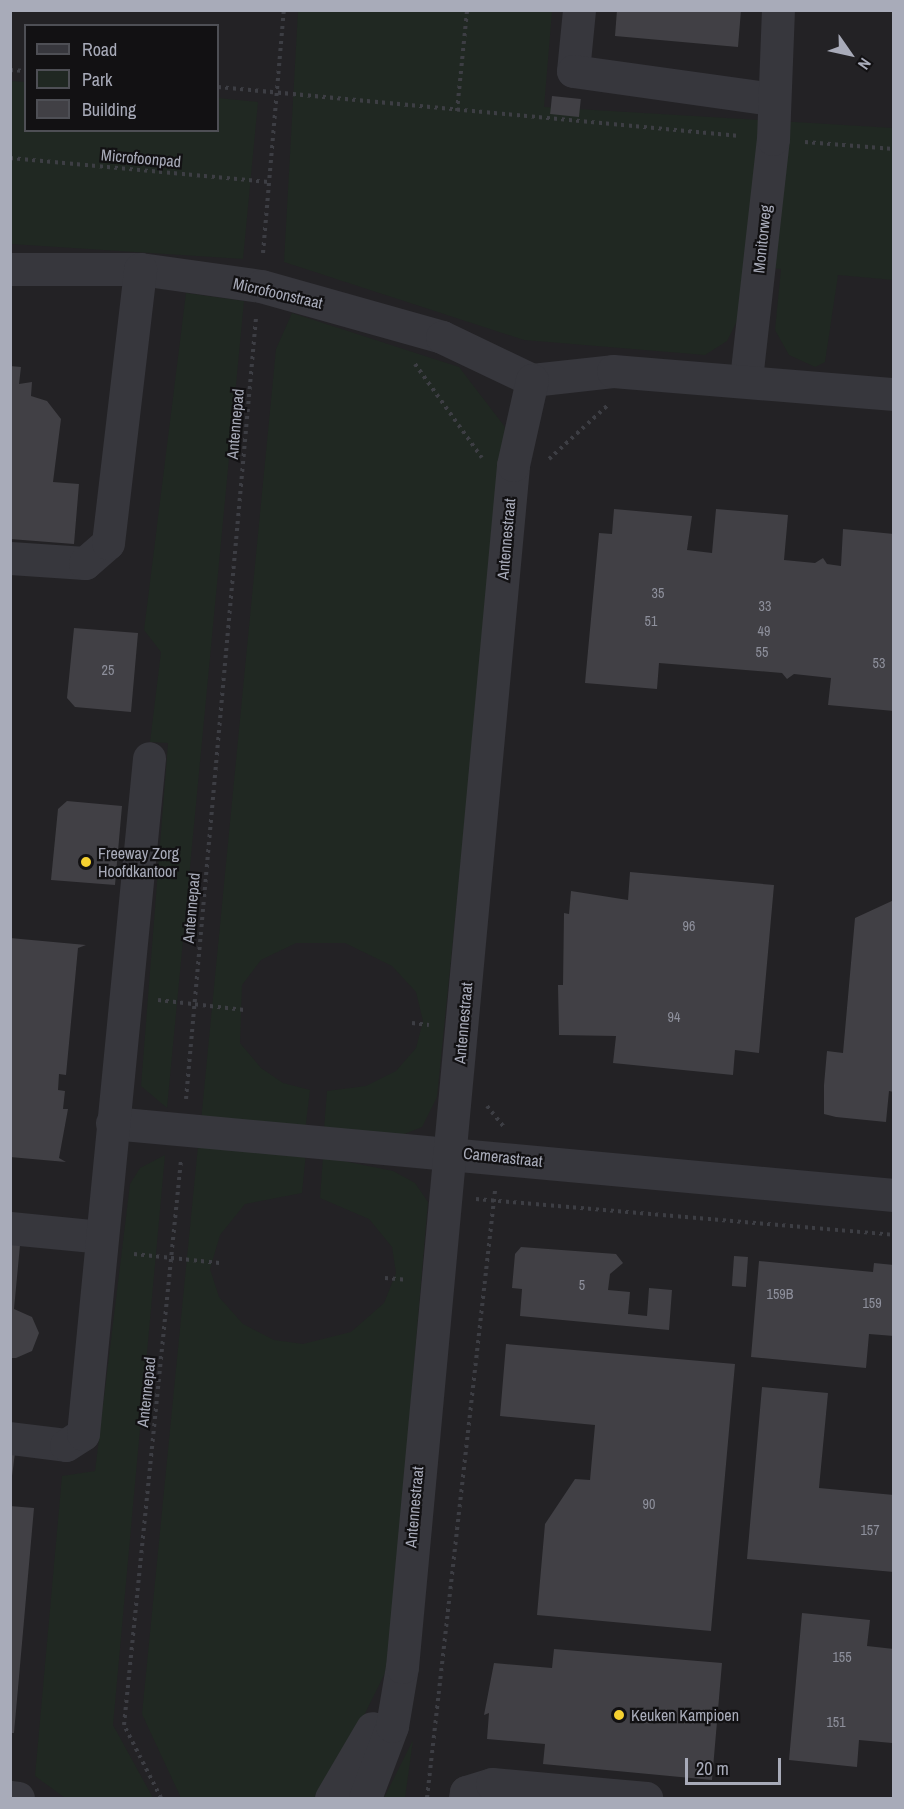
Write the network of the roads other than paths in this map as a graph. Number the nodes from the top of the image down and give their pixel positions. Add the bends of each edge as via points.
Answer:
1 (579, 10) edge
2 (778, 10) edge
3 (771, 99) junction
4 (10, 269) edge
5 (140, 269) junction
6 (746, 379) junction
7 (532, 380) junction
8 (894, 394) edge
9 (10, 558) edge
10 (149, 758) dead end
11 (112, 1124) junction
12 (452, 1152) junction
13 (894, 1195) edge
14 (10, 1228) edge
15 (101, 1244) junction
16 (10, 1438) edge
17 (402, 1667) junction
18 (10, 1797) edge
19 (18, 1798) edge
20 (331, 1798) edge
21 (365, 1798) edge
22 (465, 1798) edge
23 (646, 1798) edge

1 - 3 street via 573,71
2 - 3 street, Monitorweg
3 - 6 street, Monitorweg via 773,139
4 - 5 street, Microfoonstraat
5 - 7 street, Microfoonstraat via 257,307 442,337
5 - 9 street via 108,543 85,563
6 - 7 street via 613,371
6 - 8 street
7 - 12 street, Antennestraat via 513,465
10 - 11 street
11 - 12 street, Camerastraat
11 - 15 street
12 - 13 street, Camerastraat
12 - 17 street, Antennestraat
14 - 15 street
15 - 16 street via 82,1434 66,1445
17 - 20 street, Antennestraat
17 - 21 street, Antennestraat via 392,1726
18 - 19 street
22 - 23 street via 466,1792 492,1784

